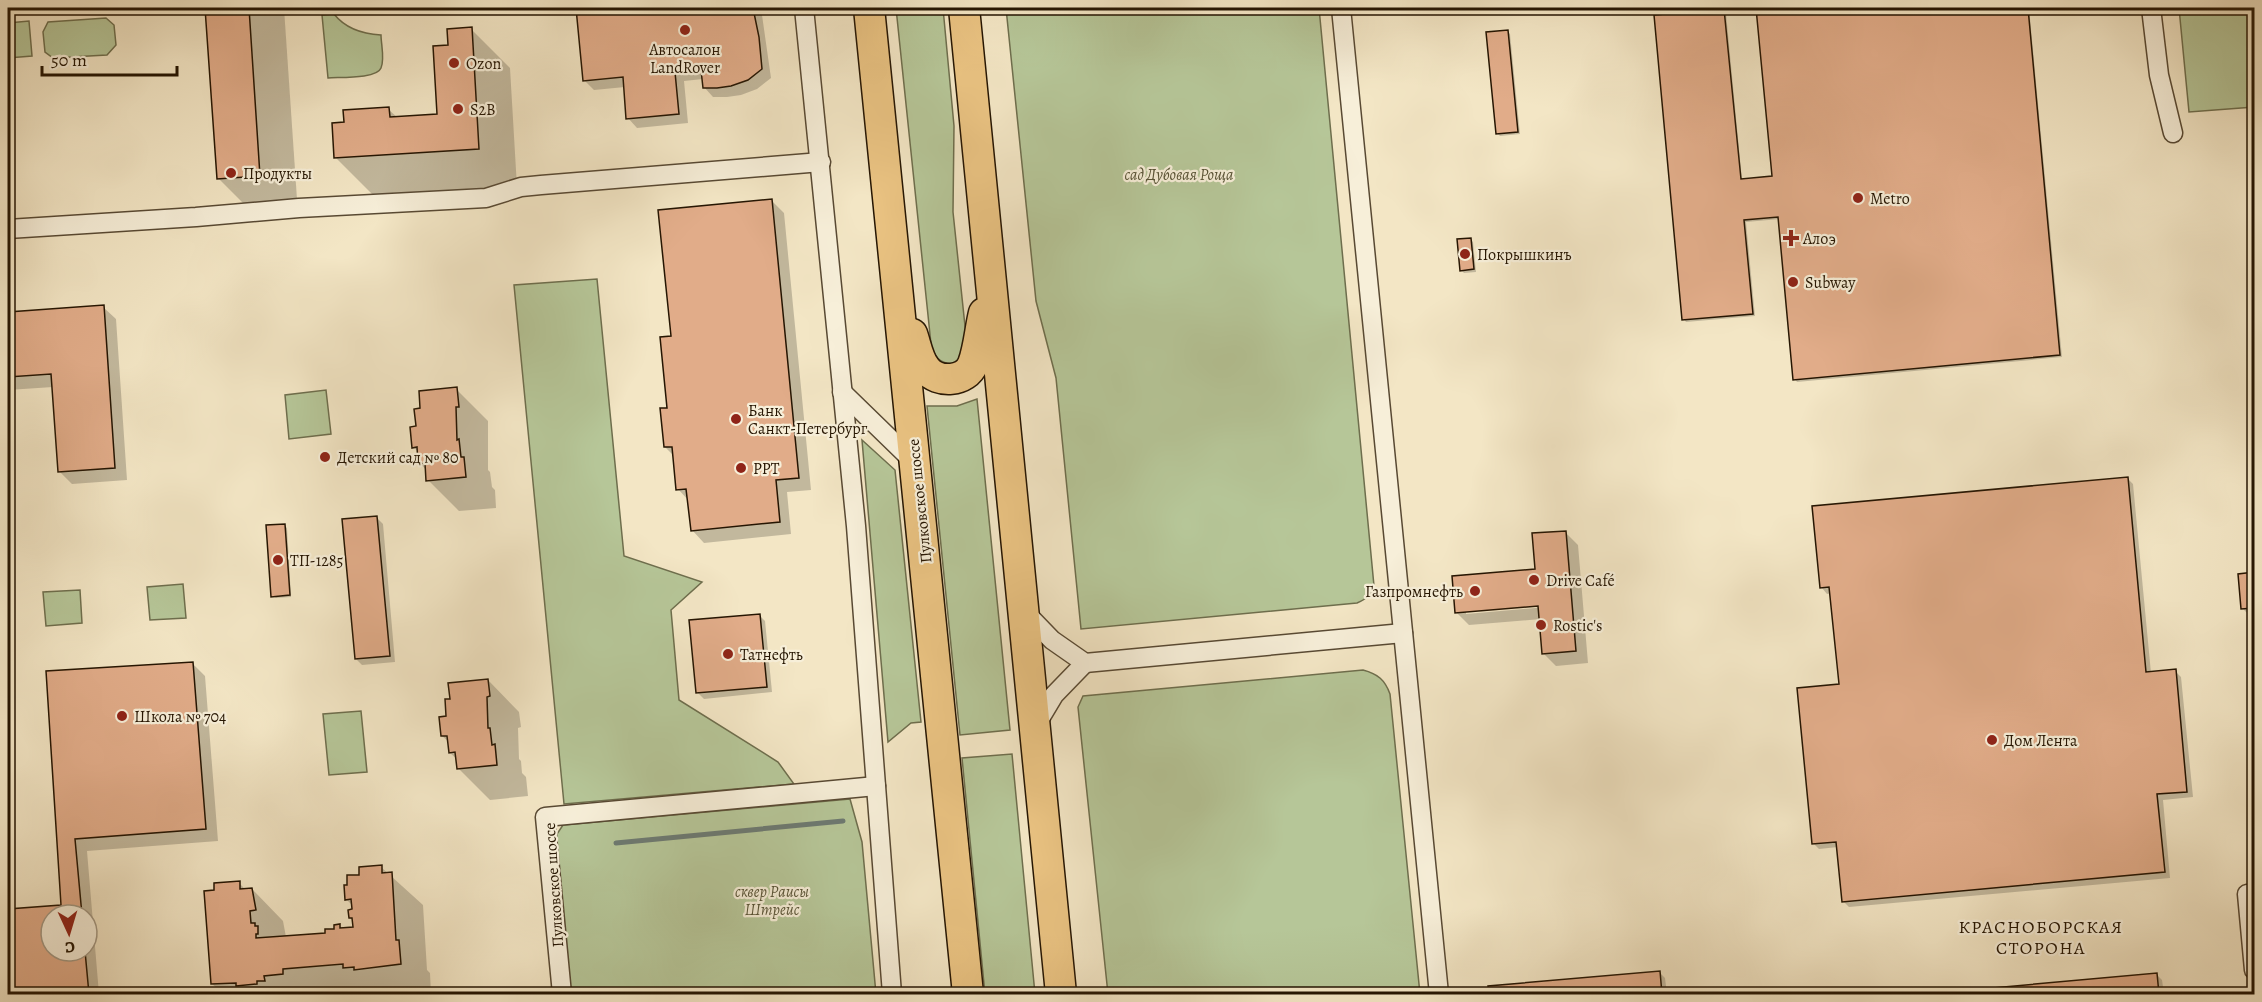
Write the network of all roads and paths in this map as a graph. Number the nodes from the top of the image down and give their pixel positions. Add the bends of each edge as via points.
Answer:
1 (804, 8) edge
2 (869, 8) edge
3 (964, 8) edge
4 (1341, 8) edge
5 (2151, 8) edge
6 (2173, 133) dead end
7 (821, 162) junction
8 (8, 229) edge
9 (991, 281) junction
10 (899, 304) junction
11 (842, 392) junction
12 (915, 463) junction
13 (1023, 610) junction
14 (1403, 633) junction
15 (1085, 663) junction
16 (1034, 728) junction
17 (876, 786) junction
18 (2247, 894) dead end
19 (2254, 970) edge
20 (562, 994) edge
21 (892, 994) edge
22 (968, 994) edge
23 (1061, 994) edge
24 (1439, 994) edge

1 - 7 street
2 - 10 main road, Пулковское шоссе
3 - 9 main road
4 - 14 street
5 - 6 street via 2159,75
7 - 8 street via 531,186 486,198
7 - 11 street
9 - 10 main road via 973,365 958,378 939,379 926,370
9 - 13 main road
10 - 12 main road, Пулковское шоссе
11 - 12 street
11 - 17 street
12 - 22 main road, Пулковское шоссе
13 - 15 street via 1052,640
13 - 16 main road
14 - 15 street
14 - 24 street
15 - 16 street via 1054,695
16 - 23 main road
17 - 20 street, Пулковское шоссе via 545,817
17 - 21 street
18 - 19 street

